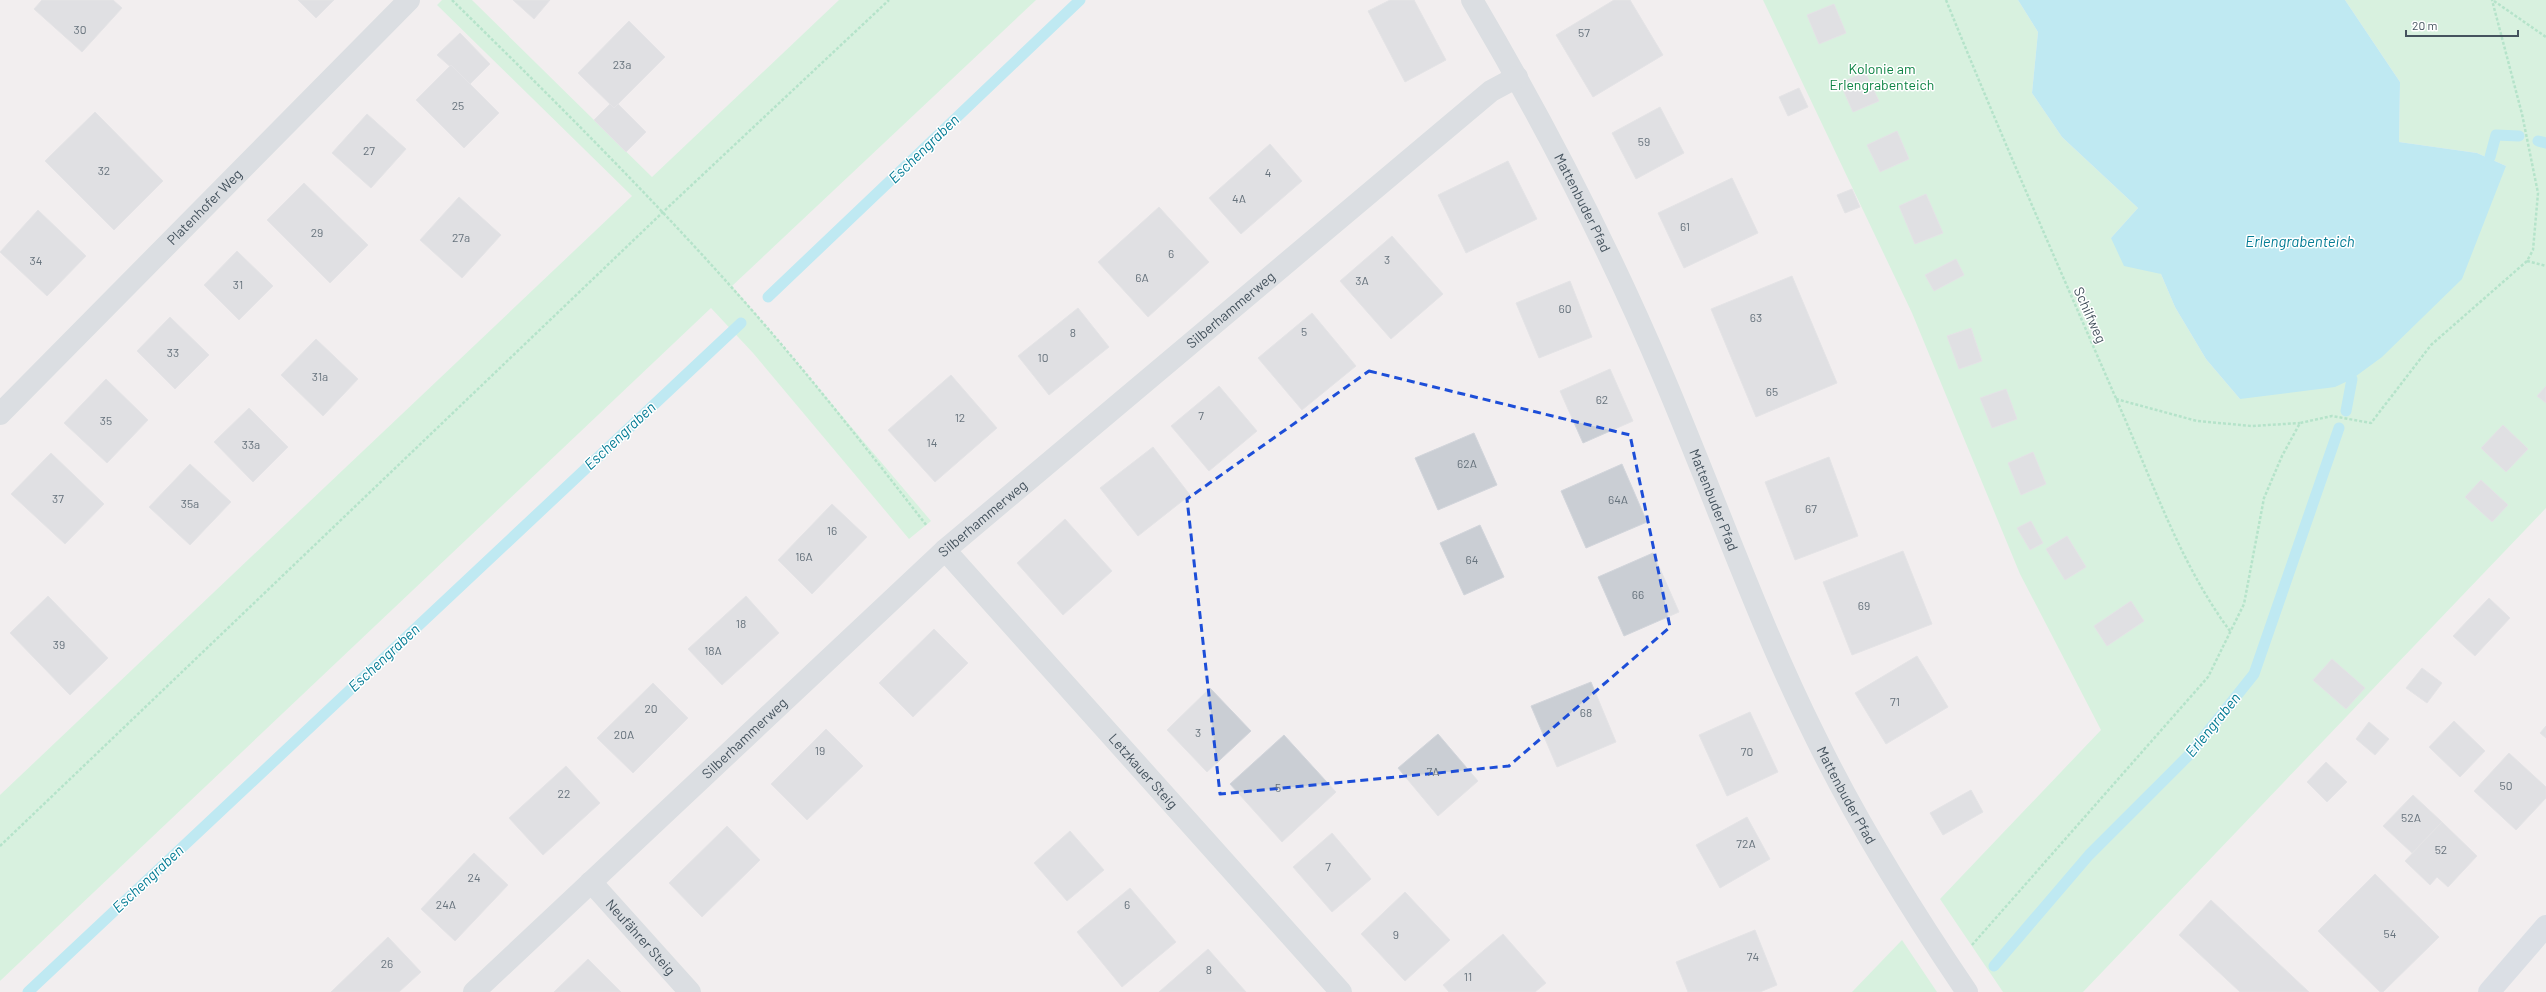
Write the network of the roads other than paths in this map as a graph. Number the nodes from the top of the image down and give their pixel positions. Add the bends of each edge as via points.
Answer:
1 (409, 0) edge
2 (1472, 0) edge
3 (1518, 77) junction
4 (0, 414) edge
5 (945, 550) junction
6 (592, 882) junction
7 (2546, 926) edge
8 (474, 992) edge
9 (690, 992) edge
10 (1341, 992) edge
11 (1967, 992) edge
12 (2489, 992) edge

1 - 4 street, Platenhofer Weg
2 - 3 street, Mattenbuder Pfad
3 - 5 street, Silberhammerweg via 1491,91
3 - 11 street, Mattenbuder Pfad via 1582,201 1663,375 1816,739 1873,842
5 - 6 street, Silberhammerweg
5 - 10 street, Letzkauer Steig
6 - 8 street, Silberhammerweg
6 - 9 street, Neufährer Steig
7 - 12 main road

